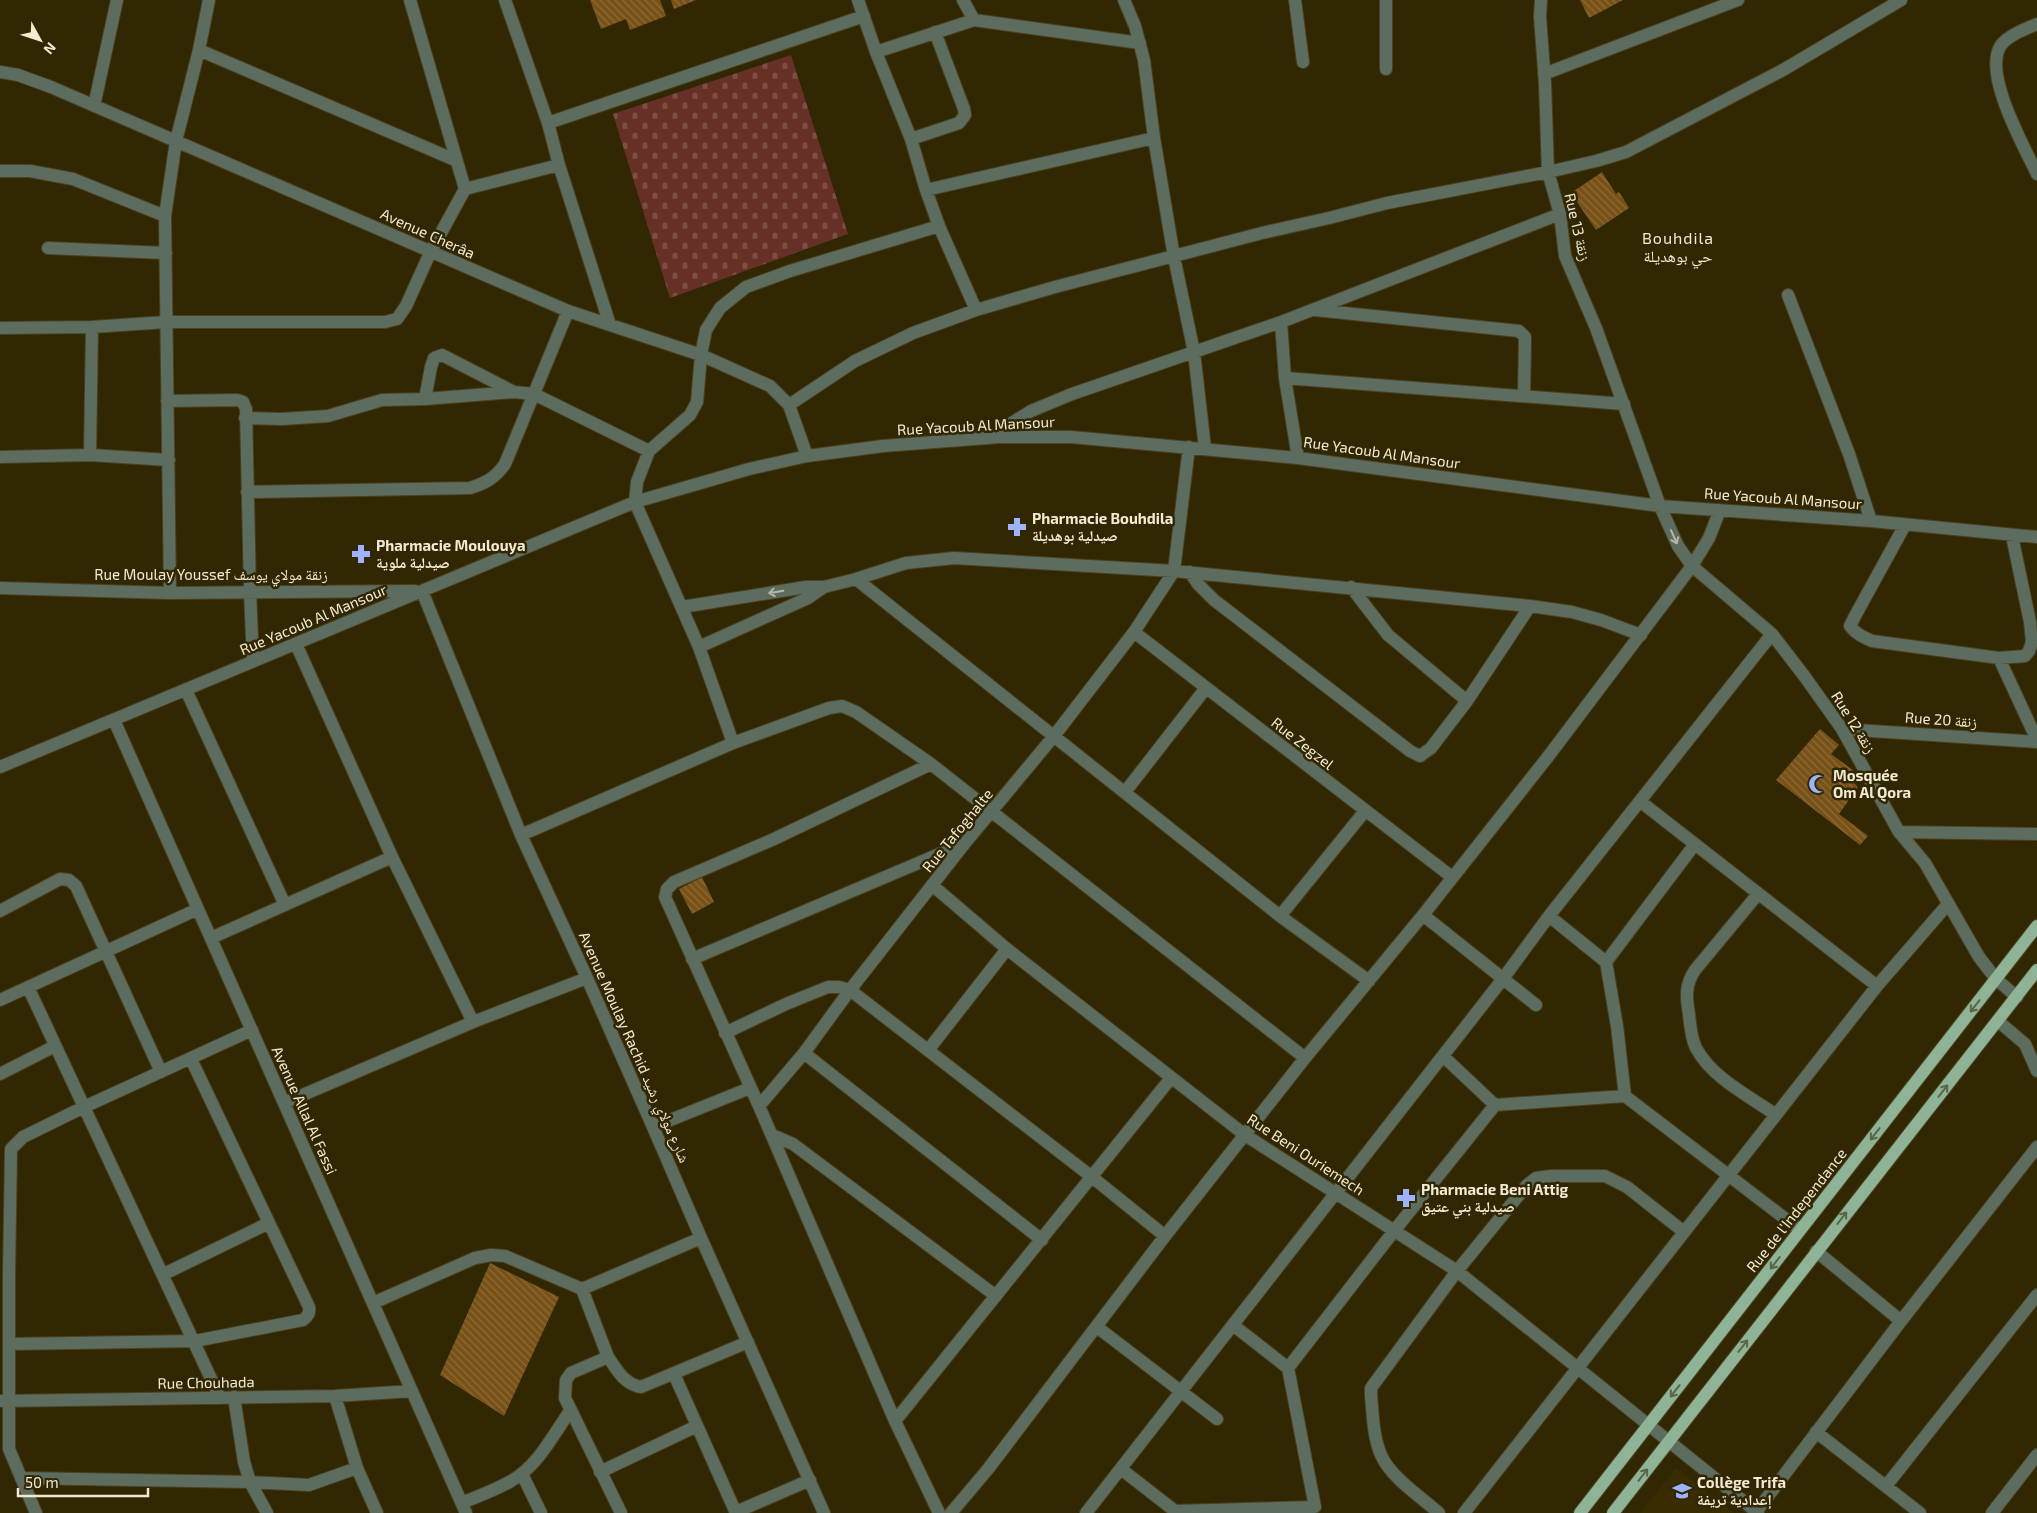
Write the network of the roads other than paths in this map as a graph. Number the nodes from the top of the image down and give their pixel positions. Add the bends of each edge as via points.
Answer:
1 (117, 0) edge
2 (210, 0) edge
3 (410, 0) edge
4 (505, 0) edge
5 (858, 0) edge
6 (963, 0) edge
7 (1124, 0) edge
8 (1295, 0) edge
9 (1386, 0) edge
10 (1541, 0) edge
11 (1738, 0) edge
12 (1893, 2) edge
13 (864, 16) junction
14 (974, 20) junction
15 (2037, 24) edge
16 (935, 32) junction
17 (1140, 43) junction
18 (199, 50) junction
19 (876, 52) junction
20 (1303, 62) dead end
21 (1386, 69) dead end
22 (0, 72) edge
23 (1544, 74) junction
24 (94, 106) junction
25 (548, 123) junction
26 (1154, 138) junction
27 (911, 139) junction
28 (176, 141) junction
29 (455, 160) junction
30 (559, 165) junction
31 (0, 171) edge
32 (1548, 172) junction
33 (2037, 174) edge
34 (465, 189) junction
35 (926, 190) junction
36 (1560, 214) junction
37 (166, 216) junction
38 (939, 226) junction
39 (48, 248) dead end
40 (166, 253) junction
41 (430, 253) junction
42 (1174, 257) junction
43 (1788, 296) dead end
44 (976, 310) junction
45 (1313, 310) junction
46 (568, 311) junction
47 (166, 322) junction
48 (1281, 322) junction
49 (610, 325) junction
50 (92, 327) junction
51 (0, 328) edge
52 (1194, 352) junction
53 (701, 355) junction
54 (1285, 378) junction
55 (514, 392) junction
56 (534, 394) junction
57 (1524, 396) junction
58 (425, 399) junction
59 (168, 401) junction
60 (1624, 404) junction
61 (789, 405) junction
62 (245, 418) junction
63 (1000, 437) junction
64 (1189, 447) junction
65 (1205, 448) junction
66 (649, 451) junction
67 (90, 455) junction
68 (807, 456) junction
69 (0, 457) edge
70 (1298, 458) junction
71 (169, 460) junction
72 (247, 492) junction
73 (635, 502) junction
74 (1660, 506) junction
75 (1720, 510) junction
76 (1871, 521) junction
77 (1905, 524) junction
78 (2012, 536) junction
79 (2037, 538) edge
80 (1692, 566) junction
81 (1174, 571) junction
82 (1190, 572) junction
83 (856, 579) junction
84 (824, 587) junction
85 (1351, 587) junction
86 (0, 588) edge
87 (250, 591) junction
88 (422, 591) junction
89 (170, 592) junction
90 (1530, 606) junction
91 (682, 607) junction
92 (1134, 632) junction
93 (1772, 634) junction
94 (1641, 635) junction
95 (296, 644) junction
96 (699, 647) junction
97 (1999, 658) junction
98 (253, 662) junction
99 (1206, 688) junction
100 (186, 690) junction
101 (1467, 701) junction
102 (114, 720) junction
103 (1842, 729) junction
104 (1054, 736) junction
105 (2037, 741) edge
106 (733, 743) junction
107 (932, 764) junction
108 (0, 767) edge
109 (1125, 792) junction
110 (1641, 802) junction
111 (1365, 811) junction
112 (992, 812) junction
113 (1899, 832) junction
114 (521, 834) junction
115 (2037, 834) edge
116 (965, 843) junction
117 (1695, 844) junction
118 (392, 857) junction
119 (1452, 877) junction
120 (932, 885) junction
121 (1758, 894) junction
122 (1948, 904) junction
123 (285, 905) junction
124 (198, 909) junction
125 (0, 911) edge
126 (1423, 915) junction
127 (1280, 916) junction
128 (1549, 916) junction
129 (2037, 926) edge
130 (211, 938) junction
131 (1007, 949) junction
132 (106, 952) junction
133 (692, 958) junction
134 (1606, 962) junction
135 (2037, 970) edge
136 (587, 978) junction
137 (1502, 980) junction
138 (1996, 980) junction
139 (1368, 981) junction
140 (1877, 986) junction
141 (28, 987) junction
142 (850, 990) junction
143 (2017, 996) junction
144 (0, 1000) edge
145 (1536, 1005) dead end
146 (1998, 1021) junction
147 (473, 1022) junction
148 (252, 1030) junction
149 (726, 1033) junction
150 (55, 1046) junction
151 (929, 1049) junction
152 (804, 1053) junction
153 (1443, 1056) junction
154 (1304, 1058) junction
155 (191, 1059) junction
156 (2037, 1071) edge
157 (161, 1072) junction
158 (0, 1074) edge
159 (1171, 1078) junction
160 (750, 1088) junction
161 (1625, 1096) junction
162 (284, 1103) junction
163 (1495, 1105) junction
164 (759, 1106) junction
165 (84, 1107) junction
166 (1776, 1114) junction
167 (653, 1127) junction
168 (772, 1135) junction
169 (1245, 1135) junction
170 (2037, 1147) edge
171 (1728, 1175) junction
172 (1092, 1177) junction
173 (1335, 1193) junction
174 (269, 1224) junction
175 (1800, 1230) junction
176 (1394, 1231) junction
177 (1684, 1232) junction
178 (1165, 1236) junction
179 (701, 1238) junction
180 (1042, 1240) junction
181 (1816, 1251) junction
182 (1457, 1271) junction
183 (164, 1274) junction
184 (4, 1276) edge
185 (582, 1289) junction
186 (2037, 1295) edge
187 (996, 1296) junction
188 (373, 1303) junction
189 (1901, 1321) junction
190 (1233, 1325) junction
191 (1097, 1326) junction
192 (6, 1336) edge
193 (194, 1341) junction
194 (748, 1342) junction
195 (608, 1356) junction
196 (1288, 1368) junction
197 (1578, 1368) junction
198 (674, 1374) junction
199 (412, 1391) junction
200 (1182, 1391) junction
201 (335, 1396) junction
202 (234, 1397) junction
203 (220, 1398) junction
204 (5, 1401) edge
205 (570, 1411) junction
206 (1217, 1419) dead end
207 (895, 1420) junction
208 (1649, 1425) junction
209 (697, 1426) junction
210 (1816, 1432) junction
211 (0, 1434) edge
212 (1669, 1441) junction
213 (9, 1449) junction
214 (2037, 1455) edge
215 (358, 1468) junction
216 (1121, 1469) junction
217 (600, 1472) junction
218 (522, 1474) junction
219 (21, 1478) junction
220 (810, 1480) junction
221 (250, 1482) junction
222 (1886, 1486) junction
223 (464, 1508) edge
224 (1319, 1510) edge
225 (1175, 1512) edge
226 (1757, 1512) edge
227 (36, 1513) edge
228 (267, 1513) edge
229 (377, 1513) edge
230 (541, 1513) edge
231 (620, 1513) edge
232 (736, 1513) edge
233 (824, 1513) edge
234 (939, 1513) edge
235 (951, 1513) edge
236 (1086, 1513) edge
237 (1439, 1513) edge
238 (1464, 1513) edge
239 (1580, 1513) edge
240 (1612, 1513) edge
241 (1920, 1513) edge
242 (1992, 1513) edge

1 - 24 street
2 - 18 street
3 - 29 street
4 - 25 street
5 - 13 street
6 - 14 street
7 - 17 street
8 - 20 street
9 - 21 street
10 - 23 street, Rue 13 زنقة
11 - 23 street
12 - 32 street via 1783,70 1647,143 1596,161
13 - 19 street
13 - 25 street
14 - 16 street
14 - 17 street
15 - 33 street via 2002,44 1996,56 1995,69 2008,115
16 - 19 street
16 - 27 street via 965,116 959,123
17 - 26 street
18 - 28 street
18 - 29 street
19 - 27 street
22 - 24 street, Avenue Cherâa via 27,78
23 - 32 street, Rue 13 زنقة
24 - 28 street, Avenue Cherâa
25 - 30 street
26 - 35 street
26 - 42 street
27 - 35 street
28 - 37 street
28 - 41 street, Avenue Cherâa
29 - 34 street
30 - 34 street
30 - 49 street
31 - 37 street via 39,172 73,179
32 - 36 street, Rue 13 زنقة
32 - 42 street via 1387,202
34 - 41 street
35 - 38 street
36 - 45 street
36 - 60 street, Rue 13 زنقة via 1565,256
37 - 40 street
38 - 44 street
38 - 53 street via 746,287 720,308 706,330
39 - 40 street
40 - 47 street
41 - 46 street, Avenue Cherâa
41 - 47 street via 397,319 385,322
42 - 44 street
42 - 52 street
43 - 76 street via 1849,454
44 - 61 street via 914,333 855,361
45 - 48 street
45 - 57 street via 1519,332 1525,337
46 - 49 street, Avenue Cherâa
46 - 56 street
47 - 50 street
47 - 59 street
48 - 52 street
48 - 54 street
49 - 53 street, Avenue Cherâa
50 - 51 street
50 - 67 street
52 - 63 street via 1031,411 1010,424
52 - 65 street
53 - 61 street, Avenue Cherâa via 770,386
53 - 66 street via 697,402 690,415
54 - 57 street
54 - 70 street
55 - 56 street
55 - 58 street
55 - 58 street via 442,355 434,358
56 - 66 street
56 - 72 street via 504,464 496,476 485,483 470,488
57 - 60 street
58 - 62 street via 382,400 328,416
59 - 62 street via 236,400 243,402
59 - 71 street
60 - 74 street, Rue 13 زنقة
61 - 68 street, Avenue Cherâa
62 - 72 street
63 - 64 street, Rue Yacoub Al Mansour via 1071,437
63 - 68 street, Rue Yacoub Al Mansour via 882,446
64 - 65 street, Rue Yacoub Al Mansour
64 - 81 street
65 - 70 street, Rue Yacoub Al Mansour
66 - 73 street via 637,482
67 - 69 street
67 - 71 street
68 - 73 street, Rue Yacoub Al Mansour via 692,484
70 - 74 street, Rue Yacoub Al Mansour
71 - 89 street
72 - 87 street
73 - 88 street, Rue Yacoub Al Mansour
73 - 91 street
74 - 75 street, Rue Yacoub Al Mansour
74 -> 80 street, Rue 12 زنقة via 1678,546
75 - 76 street, Rue Yacoub Al Mansour
75 - 80 street via 1709,538
76 - 77 street, Rue Yacoub Al Mansour
77 - 78 street, Rue Yacoub Al Mansour
77 - 97 street via 1851,628 1872,641
78 - 79 street, Rue Yacoub Al Mansour
78 - 97 street via 2032,642 2025,656
80 - 93 street, Rue 12 زنقة
80 - 94 street
81 - 82 street
81 - 83 street via 954,558 906,563
81 - 92 street, Rue Tafoghalte
82 - 85 street
82 - 101 street via 1214,600 1420,756 1431,748
83 - 84 street
83 - 104 street
84 -> 91 street via 806,587
84 - 96 street via 808,598
85 - 90 street
85 - 101 street via 1388,635
86 - 89 street, Rue Moulay Youssef زنقة مولاي يوسف
87 - 88 street, Rue Moulay Youssef زنقة مولاي يوسف
87 - 89 street, Rue Moulay Youssef زنقة مولاي يوسف
87 - 98 street
88 - 95 street, Rue Yacoub Al Mansour
88 - 114 street, Avenue Moulay Rachid شارع مولاي رشيد
90 - 94 street via 1586,616
90 - 101 street
91 - 96 street
92 - 99 street, Rue Zegzel
92 - 104 street, Rue Tafoghalte
93 - 103 street, Rue 12 زنقة
93 - 110 street
94 - 119 street
95 - 98 street, Rue Yacoub Al Mansour
95 - 118 street
96 - 106 street
97 - 105 street
98 - 100 street, Rue Yacoub Al Mansour
99 - 109 street
99 - 111 street, Rue Zegzel
100 - 102 street, Rue Yacoub Al Mansour
100 - 123 street
102 - 108 street, Rue Yacoub Al Mansour
102 - 124 street, Avenue Allal Al Fassi
103 - 105 street, Rue 20 زنقة
103 - 113 street, Rue 12 زنقة
104 - 109 street
104 - 112 street, Rue Tafoghalte
106 - 107 street via 842,706 856,712
106 - 114 street
107 - 112 street
107 - 133 street via 674,882 666,889 665,897
109 - 127 street
110 - 117 street
110 - 128 street
111 - 119 street, Rue Zegzel
111 - 127 street
112 - 116 street, Rue Tafoghalte
112 - 154 street
113 - 115 street
113 - 122 street, Rue 12 زنقة via 1925,863
114 - 136 street, Avenue Moulay Rachid شارع مولاي رشيد
116 - 120 street, Rue Tafoghalte
116 - 133 street
117 - 121 street
117 - 134 street
118 - 123 street
118 - 147 street
119 - 126 street
120 - 131 street, Rue Beni Ouriemech
120 - 142 street, Rue Tafoghalte
121 - 140 street
121 - 166 street via 1695,970 1686,992 1692,1034 1703,1059 1718,1074
122 - 138 street, Rue 12 زنقة via 1978,957
122 - 140 street
123 - 130 street
124 - 130 street, Avenue Allal Al Fassi
124 - 132 street
125 - 132 street via 60,879 69,880 76,886
126 - 137 street
126 - 139 street
127 - 139 street
128 - 134 street
128 - 137 street
129 - 138 main road, Rue de l'Independance
130 - 148 street, Avenue Allal Al Fassi
131 - 151 street
131 - 159 street, Rue Beni Ouriemech
132 - 141 street
132 - 157 street
133 - 149 street
134 - 161 street
135 - 143 main road
136 - 147 street
136 - 167 street, Avenue Moulay Rachid شارع مولاي رشيد
137 - 145 street
137 - 153 street
138 - 143 street, Rue 12 زنقة
138 -> 175 main road, Rue de l'Independance
139 - 154 street
140 - 166 street
141 - 144 street
141 - 150 street
142 - 149 street via 828,988
142 - 151 street
142 - 152 street, Rue Tafoghalte
143 - 146 main road
146 - 156 street via 2025,1044
181 -> 146 main road
147 - 162 street
148 - 155 street
148 - 162 street, Avenue Allal Al Fassi
149 - 160 street
150 - 158 street
150 - 165 street
151 - 172 street
152 - 164 street, Rue Tafoghalte
152 - 180 street
153 - 163 street
153 - 173 street
154 - 169 street
155 - 157 street
155 - 174 street
157 - 165 street
159 - 169 street, Rue Beni Ouriemech
159 - 172 street
160 - 164 street
160 - 167 street
161 - 163 street
161 - 171 street
162 - 188 street, Avenue Allal Al Fassi
163 - 176 street
164 - 168 street
165 - 183 street
165 - 184 street via 23,1137 11,1148
166 - 171 street
167 - 179 street, Avenue Moulay Rachid شارع مولاي رشيد
168 - 187 street via 793,1144
168 - 207 street
169 - 173 street, Rue Beni Ouriemech
169 - 178 street
170 - 189 street
171 - 175 street
171 - 177 street
172 - 178 street
172 - 180 street
173 - 176 street, Rue Beni Ouriemech
173 - 190 street
174 - 183 street
174 - 193 street via 308,1307 308,1317
175 -> 208 main road, Rue de l'Independance
176 - 182 street, Rue Beni Ouriemech
176 - 196 street
177 - 182 street via 1627,1187 1605,1176 1536,1178
177 - 197 street
178 - 191 street
179 - 185 street
179 - 194 street, Avenue Moulay Rachid شارع مولاي رشيد
180 - 187 street
181 - 189 street
212 -> 181 main road
182 - 197 street, Rue Beni Ouriemech
182 - 237 street via 1371,1388 1378,1446 1387,1466
183 - 193 street
184 - 192 street
185 - 188 street via 506,1256 491,1255 476,1258
185 - 195 street
186 - 222 street
187 - 207 street
188 - 199 street, Avenue Allal Al Fassi
189 - 210 street
190 - 196 street
190 - 200 street
191 - 200 street
191 - 235 street
192 - 193 street
192 - 204 street
193 - 203 street
194 - 198 street
194 - 220 street, Avenue Moulay Rachid شارع مولاي رشيد
195 - 198 street via 622,1378 635,1386 641,1387
195 - 205 street via 571,1373 566,1380 565,1398
196 - 224 street
197 - 208 street, Rue Beni Ouriemech
197 - 238 street
198 - 209 street
199 - 201 street, Rue Chouhada
199 - 223 street, Avenue Allal Al Fassi
200 - 206 street
200 - 216 street
201 - 202 street, Rue Chouhada
201 - 215 street
202 - 203 street, Rue Chouhada
202 - 221 street via 239,1441
203 - 204 street, Rue Chouhada
204 - 213 street
205 - 217 street
205 - 218 street via 536,1461
207 - 234 street
208 - 212 street, Rue Beni Ouriemech
208 - 239 main road, Rue de l'Independance
209 - 217 street
209 - 232 street
210 - 222 street
210 - 226 street
211 - 213 street
212 - 226 street, Rue Beni Ouriemech
240 -> 212 main road
213 - 219 street
214 - 242 street
215 - 221 street via 309,1485
215 - 229 street
216 - 225 street
216 - 236 street
217 - 231 street
218 - 223 street
218 - 230 street
219 - 221 street
219 - 227 street
220 - 232 street
220 - 233 street, Avenue Moulay Rachid شارع مولاي رشيد
221 - 228 street
222 - 241 street
224 - 225 street

